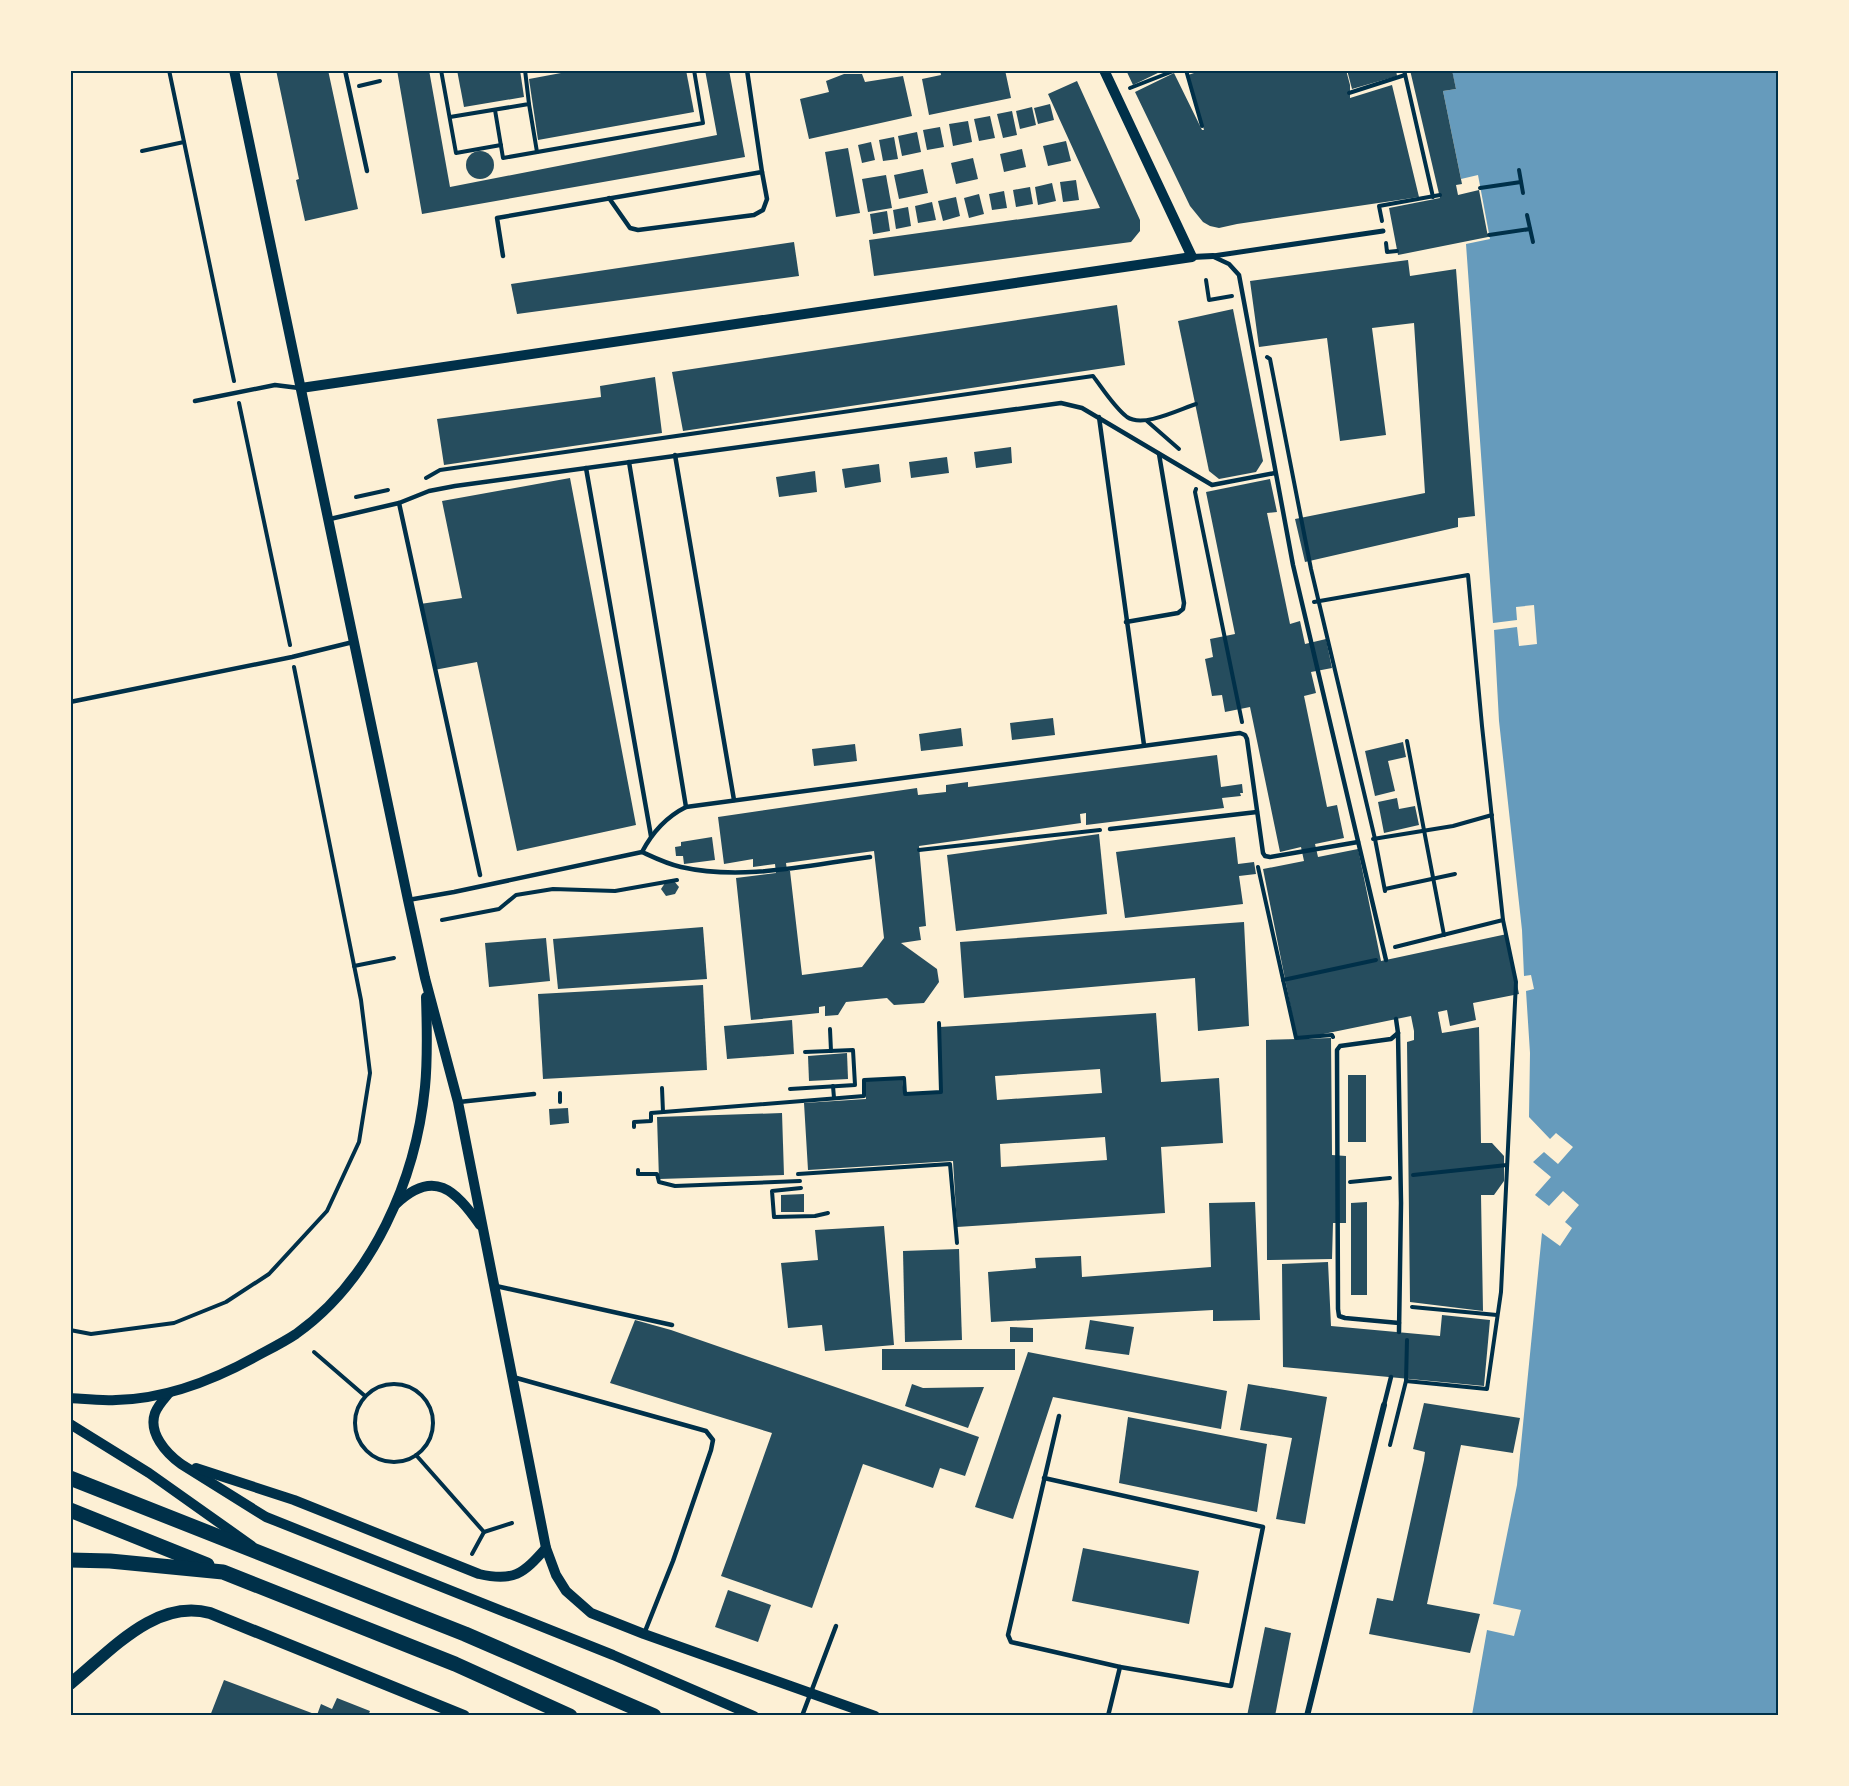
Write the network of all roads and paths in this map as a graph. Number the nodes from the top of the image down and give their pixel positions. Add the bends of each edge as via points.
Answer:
1 (234, 70) edge
2 (345, 70) edge
3 (441, 70) edge
4 (525, 70) edge
5 (694, 70) edge
6 (747, 70) edge
7 (1104, 70) edge
8 (1176, 70) edge
9 (1186, 70) edge
10 (1405, 73) edge
11 (1130, 88) dead end
12 (1349, 93) dead end
13 (530, 104) junction
14 (495, 110) junction
15 (450, 117) junction
16 (1202, 127) dead end
17 (184, 142) dead end
18 (501, 145) junction
19 (142, 151) dead end
20 (537, 152) junction
21 (1519, 170) dead end
22 (367, 171) dead end
23 (762, 172) junction
24 (1521, 182) junction
25 (1480, 188) dead end
26 (1523, 193) dead end
27 (1440, 195) dead end
28 (1433, 196) junction
29 (609, 198) junction
30 (1527, 215) dead end
31 (1530, 229) junction
32 (1383, 231) joint
33 (1489, 235) dead end
34 (1533, 242) dead end
35 (503, 256) dead end
36 (1213, 256) junction
37 (1192, 257) junction
38 (1264, 355) dead end
39 (301, 388) junction
40 (195, 401) dead end
41 (1099, 417) junction
42 (1147, 421) dead end
43 (1180, 450) dead end
44 (1159, 454) junction
45 (675, 455) junction
46 (629, 462) junction
47 (586, 468) junction
48 (1275, 473) junction
49 (1201, 478) junction
50 (399, 503) junction
51 (330, 519) junction
52 (1319, 601) junction
53 (1302, 604) junction
54 (1126, 622) junction
55 (353, 642) junction
56 (300, 695) dead end
57 (70, 702) edge
58 (1245, 735) junction
59 (1407, 741) dead end
60 (1144, 745) junction
61 (734, 800) junction
62 (686, 807) junction
63 (1257, 812) junction
64 (1492, 815) junction
65 (1110, 829) joint
66 (1424, 831) junction
67 (651, 836) junction
68 (1375, 839) junction
69 (1358, 842) junction
70 (919, 850) dead end
71 (642, 852) junction
72 (1265, 856) junction
73 (870, 857) dead end
74 (1455, 874) dead end
75 (480, 875) dead end
76 (686, 878) dead end
77 (1433, 879) junction
78 (1384, 889) junction
79 (408, 900) junction
80 (1387, 901) dead end
81 (441, 920) dead end
82 (1503, 920) junction
83 (1444, 935) junction
84 (394, 958) dead end
85 (1386, 959) junction
86 (354, 966) junction
87 (425, 978) junction
88 (1283, 980) junction
89 (1396, 1019) dead end
90 (939, 1023) dead end
91 (830, 1029) dead end
92 (1398, 1033) junction
93 (1338, 1048) junction
94 (831, 1051) junction
95 (804, 1052) dead end
96 (833, 1086) junction
97 (662, 1088) dead end
98 (790, 1089) dead end
99 (560, 1093) dead end
100 (534, 1094) dead end
101 (834, 1098) junction
102 (458, 1102) junction
103 (560, 1102) dead end
104 (663, 1112) junction
105 (634, 1126) dead end
106 (1507, 1165) junction
107 (638, 1170) dead end
108 (798, 1174) dead end
109 (1407, 1176) dead end
110 (1396, 1177) dead end
111 (800, 1182) dead end
112 (771, 1183) junction
113 (1337, 1183) junction
114 (801, 1188) dead end
115 (772, 1191) junction
116 (394, 1207) junction
117 (828, 1213) dead end
118 (483, 1230) junction
119 (957, 1243) dead end
120 (495, 1286) junction
121 (1407, 1306) dead end
122 (1497, 1315) junction
123 (1399, 1323) junction
124 (672, 1325) dead end
125 (70, 1330) edge
126 (1398, 1332) dead end
127 (1407, 1339) dead end
128 (314, 1352) dead end
129 (512, 1377) junction
130 (1391, 1377) dead end
131 (1406, 1381) junction
132 (169, 1394) junction
133 (1404, 1394) dead end
134 (365, 1396) junction
135 (70, 1398) edge
136 (1384, 1405) joint
137 (1059, 1416) dead end
138 (70, 1424) edge
139 (416, 1455) junction
140 (181, 1464) junction
141 (70, 1478) edge
142 (1044, 1478) junction
143 (70, 1510) edge
144 (512, 1523) dead end
145 (484, 1532) junction
146 (546, 1548) junction
147 (265, 1554) junction
148 (472, 1554) dead end
149 (70, 1560) edge
150 (110, 1561) junction
151 (70, 1567) edge
152 (223, 1572) junction
153 (836, 1626) dead end
154 (644, 1634) junction
155 (1120, 1667) junction
156 (70, 1684) edge
157 (810, 1693) junction
158 (464, 1716) edge
159 (570, 1716) edge
160 (654, 1716) edge
161 (754, 1716) edge
162 (802, 1716) edge
163 (875, 1716) edge
164 (1108, 1716) edge
165 (1307, 1716) edge

1 - 39 street
2 - 22 lane
3 - 15 path
4 - 13 path
5 - 20 path via 703,123
6 - 23 lane
7 - 37 street
8 - 11 path
9 - 16 path
10 - 12 path
10 - 28 path
13 - 14 path
13 - 20 path
14 - 15 path
14 - 18 path
15 - 18 path via 456,153
17 - 19 path
18 - 20 path via 503,158
21 - 24 path
23 - 29 lane
23 - 29 lane via 767,199 763,210 754,215 638,230 630,228
24 - 25 path
24 - 26 path
27 - 28 path
28 - 32 path via 1379,206
29 - 35 lane via 497,218
30 - 31 path
31 - 33 path
31 - 34 path
32 - 36 street
36 - 37 street
36 - 48 lane via 1239,275
37 - 39 street
38 - 52 path via 1270,359
39 - 40 lane via 275,386
39 - 51 street
41 - 44 lane
41 - 45 lane via 1061,403
41 - 54 lane
42 - 43 path
44 - 49 lane
44 - 54 lane via 1183,609
45 - 46 lane
45 - 61 lane
46 - 47 lane
46 - 62 lane
47 - 50 lane via 455,486
47 - 67 lane
48 - 49 lane via 1212,485
48 - 53 lane
49 - 58 path via 1195,492
50 - 51 lane
50 - 75 lane
51 - 55 street
52 - 53 path
52 - 64 path via 1468,575
52 - 68 path
53 - 69 lane
54 - 60 lane
55 - 57 lane
55 - 79 street
56 - 86 path
58 - 60 lane via 1232,733
58 - 63 lane
59 - 66 path
60 - 61 lane
61 - 62 lane
62 - 67 lane
63 - 65 lane
63 - 72 lane
64 - 66 path
64 - 82 path
65 - 70 path
66 - 68 path
66 - 77 path
67 - 71 lane
68 - 69 path
68 - 78 path
69 - 72 lane
69 - 85 lane
71 - 73 lane via 680,867 750,872
71 - 79 lane
72 - 88 path via 1258,867
74 - 77 path
76 - 81 path via 615,891 553,889 516,896 499,909
77 - 78 path
77 - 83 path
78 - 80 path
79 - 87 street
82 - 83 path
82 - 106 path via 1516,982
83 - 85 path via 1395,947
84 - 86 path
85 - 88 path
86 - 125 path via 370,1073 359,1142 327,1211 269,1274 226,1302 174,1323 91,1334
87 - 102 street
87 - 116 street via 425,1088 410,1164
88 - 93 path via 1296,1038 1332,1035
89 - 92 lane
90 - 101 path via 941,1092 905,1094 904,1078 864,1080 864,1096
91 - 94 path
92 - 93 lane via 1390,1039
92 - 123 lane
93 - 113 lane
94 - 95 path
94 - 96 path via 853,1050 855,1085
96 - 98 path
96 - 101 path
97 - 104 path
99 - 103 path
100 - 102 lane
101 - 104 path
102 - 118 street
104 - 105 path via 651,1113 651,1121 634,1122
106 - 109 path
106 - 122 path
107 - 112 path via 638,1174 657,1174 659,1182 675,1186
108 - 119 path via 950,1164
110 - 113 path
111 - 112 path
112 - 115 path
113 - 123 lane via 1340,1316
114 - 115 path
115 - 117 path via 774,1217
116 - 118 street via 408,1193 434,1185 458,1196
116 - 132 street via 360,1268 313,1320 288,1339 231,1370
118 - 120 street
120 - 124 lane
120 - 129 street
121 - 122 path
122 - 131 path via 1487,1389
123 - 126 lane
127 - 131 path
128 - 134 path
129 - 146 street
129 - 154 lane via 706,1431 713,1440
130 - 136 lane
131 - 133 path
132 - 135 street via 116,1400
132 - 140 street via 154,1415 154,1426 161,1445
134 - 139 path via 354,1426 366,1450 383,1461 398,1462
134 - 139 path via 379,1386 393,1383 421,1393 429,1404 434,1426 430,1439
136 - 165 street
137 - 142 lane
138 - 147 street via 149,1473
139 - 145 path
140 - 146 street via 294,1500 479,1574 499,1578 516,1574
140 - 161 street via 266,1517 613,1655
141 - 147 main road
142 - 155 lane via 1008,1638 1011,1642
142 - 155 lane via 1263,1527 1231,1686
143 - 152 main road
144 - 145 path
145 - 148 path
146 - 154 street via 556,1575 578,1604
147 - 160 main road via 465,1634
149 - 150 main road
150 - 151 main road
150 - 152 main road
152 - 159 main road via 455,1664
153 - 157 lane
154 - 157 street
155 - 164 lane
156 - 158 main road via 153,1619 196,1609
157 - 162 lane
157 - 163 street

